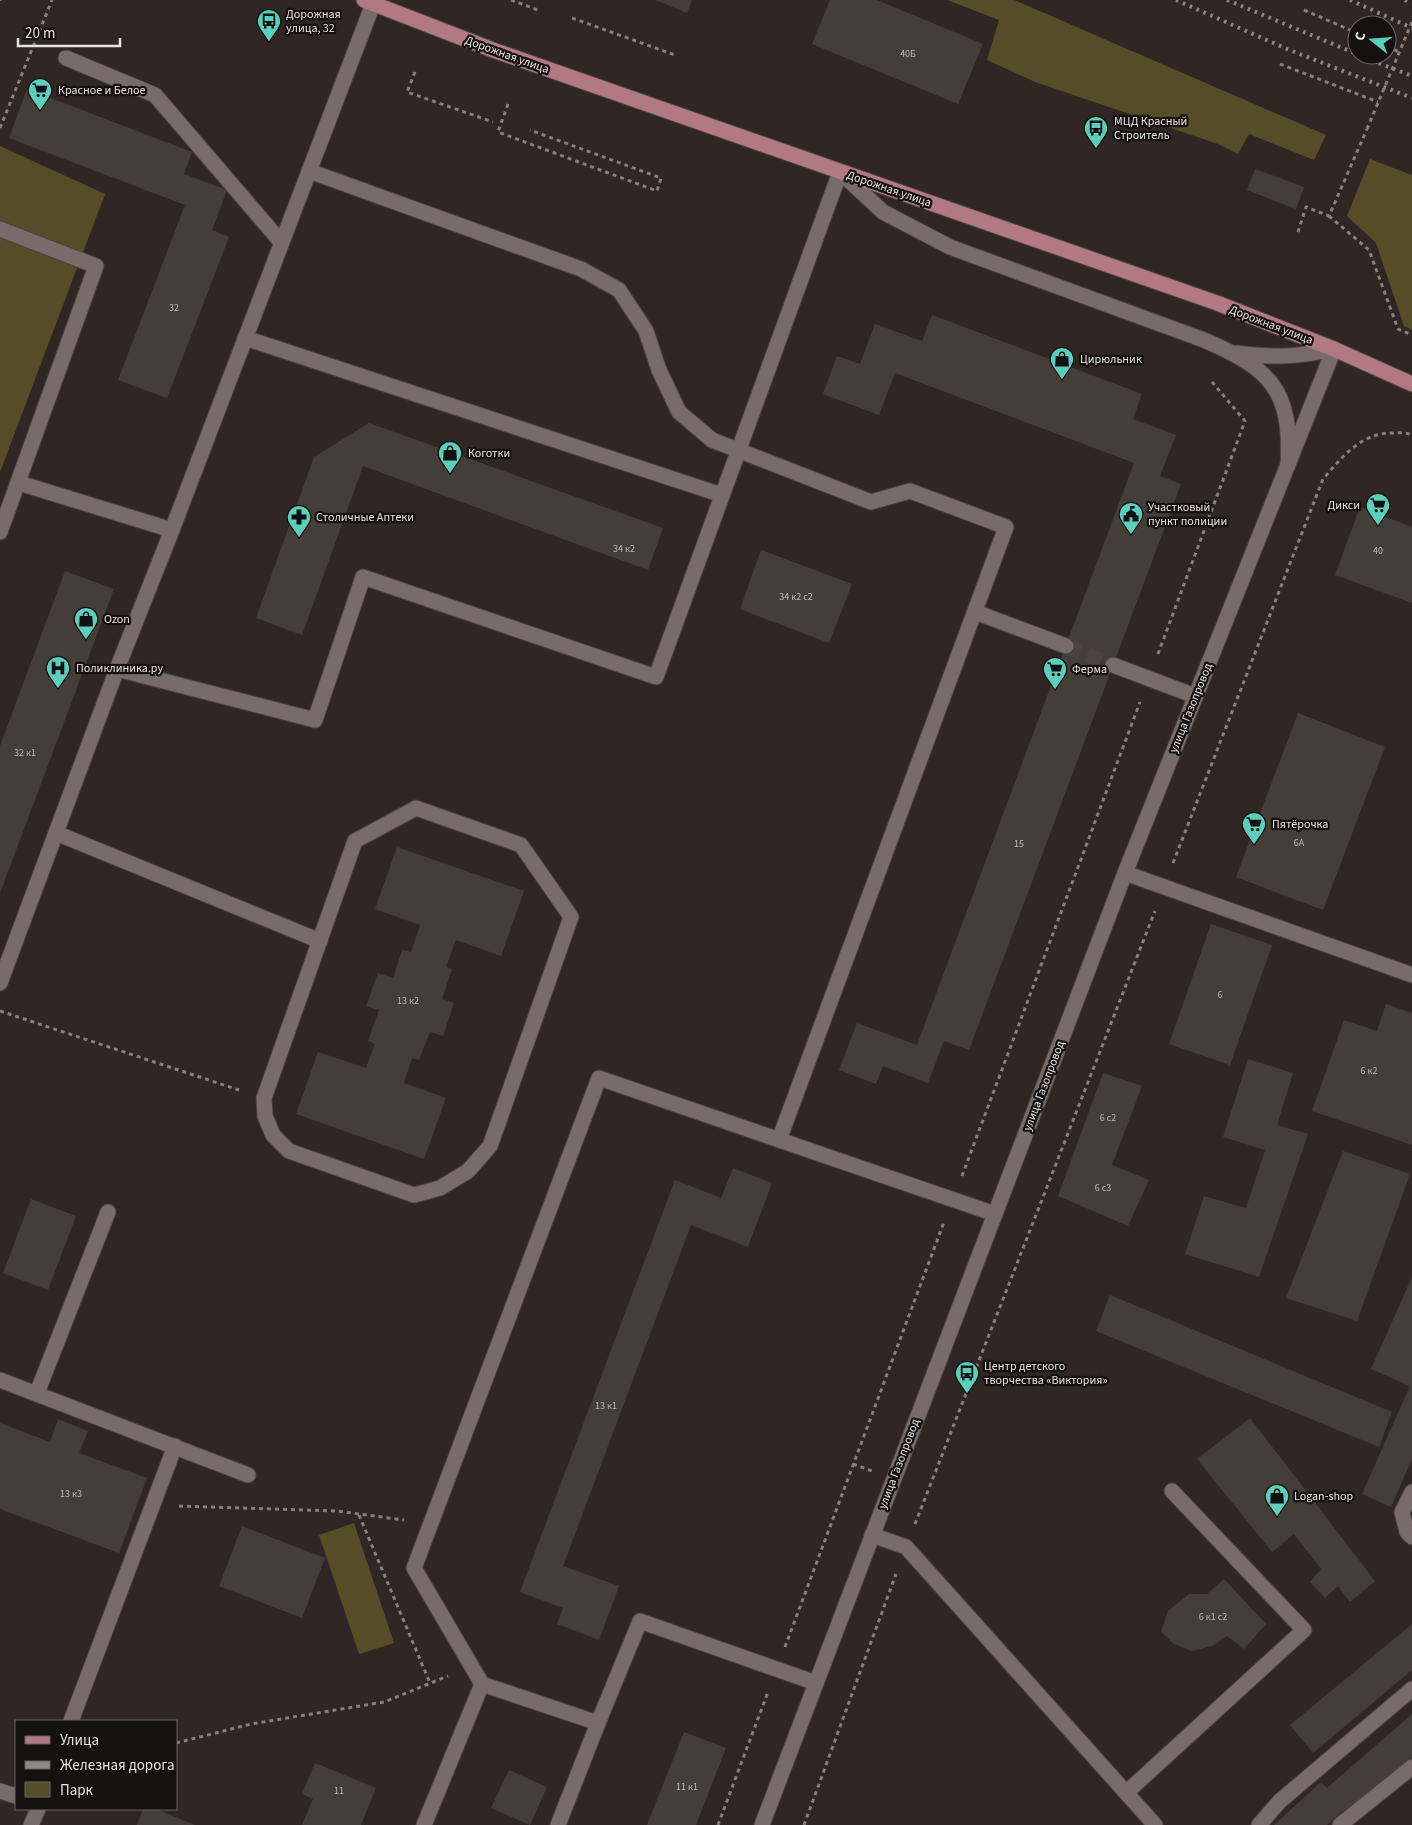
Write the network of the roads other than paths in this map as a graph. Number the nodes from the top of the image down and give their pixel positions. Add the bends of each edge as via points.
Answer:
1 (368, 2) edge
2 (66, 58) dead end
3 (309, 171) junction
4 (840, 172) junction
5 (0, 229) edge
6 (281, 242) junction
7 (245, 338) junction
8 (1334, 349) junction
9 (1232, 352) junction
10 (1412, 384) edge
11 (738, 450) junction
12 (1288, 465) junction
13 (19, 483) junction
14 (722, 495) junction
15 (172, 530) junction
16 (0, 532) edge
17 (975, 612) junction
18 (1066, 646) tunnel mouth
19 (1113, 665) tunnel mouth
20 (117, 669) junction
21 (1195, 696) junction
22 (56, 832) junction
23 (1125, 873) junction
24 (320, 941) junction
25 (1412, 974) edge
26 (0, 983) edge
27 (779, 1140) junction
28 (108, 1212) dead end
29 (995, 1214) junction
30 (0, 1380) edge
31 (37, 1393) junction
32 (175, 1446) junction
33 (248, 1475) dead end
34 (1172, 1491) dead end
35 (1412, 1492) edge
36 (872, 1535) junction
37 (1412, 1537) edge
38 (816, 1683) junction
39 (482, 1684) junction
40 (1412, 1689) edge
41 (71, 1720) edge
42 (598, 1723) junction
43 (1412, 1767) edge
44 (0, 1791) edge
45 (1126, 1792) junction
46 (15, 1796) edge
47 (38, 1810) edge
48 (31, 1825) edge
49 (424, 1825) edge
50 (558, 1825) edge
51 (762, 1825) edge
52 (1156, 1825) edge
53 (1259, 1825) edge
54 (1340, 1825) edge

1 - 3 street
1 - 4 main road, Дорожная улица via 502,53
2 - 6 street via 155,95
3 - 6 street
3 - 11 street via 581,269 619,290 646,331 659,370 679,412 712,440
4 - 8 main road, Дорожная улица via 1207,300
4 - 9 street via 883,212 950,247
4 - 11 street
5 - 13 street via 96,266
6 - 7 street
7 - 14 street
7 - 15 street
8 - 9 street via 1300,356
8 - 10 main road, Дорожная улица
8 - 12 street, улица Газопровод
9 - 12 street via 1273,385 1290,433
11 - 14 street
11 - 17 street via 871,502 910,491 1006,528
12 - 21 street, улица Газопровод
13 - 15 street
13 - 16 street
14 - 20 street via 656,678 363,577 315,720
15 - 20 street
17 - 18 street
17 - 27 street
19 - 21 street
20 - 22 street
21 - 23 street, улица Газопровод
22 - 24 street
22 - 26 street
23 - 25 street
23 - 29 street, улица Газопровод
24 - 24 street via 355,841 416,808 521,845 571,917 490,1146 468,1171 440,1188 414,1195 289,1151 273,1135 265,1116 264,1098
27 - 29 street
27 - 39 street via 599,1078 414,1568
28 - 31 street
29 - 36 street, улица Газопровод
30 - 31 street
31 - 32 street
32 - 33 street
32 - 41 street
34 - 45 street via 1304,1630
35 - 37 street via 1402,1512 1407,1532
36 - 38 street, улица Газопровод
36 - 45 street via 906,1547
38 - 42 street via 640,1621
38 - 51 street, улица Газопровод
39 - 42 street
39 - 49 street
40 - 53 street via 1280,1801
42 - 50 street
43 - 54 street
44 - 46 street
45 - 52 street
47 - 48 street

